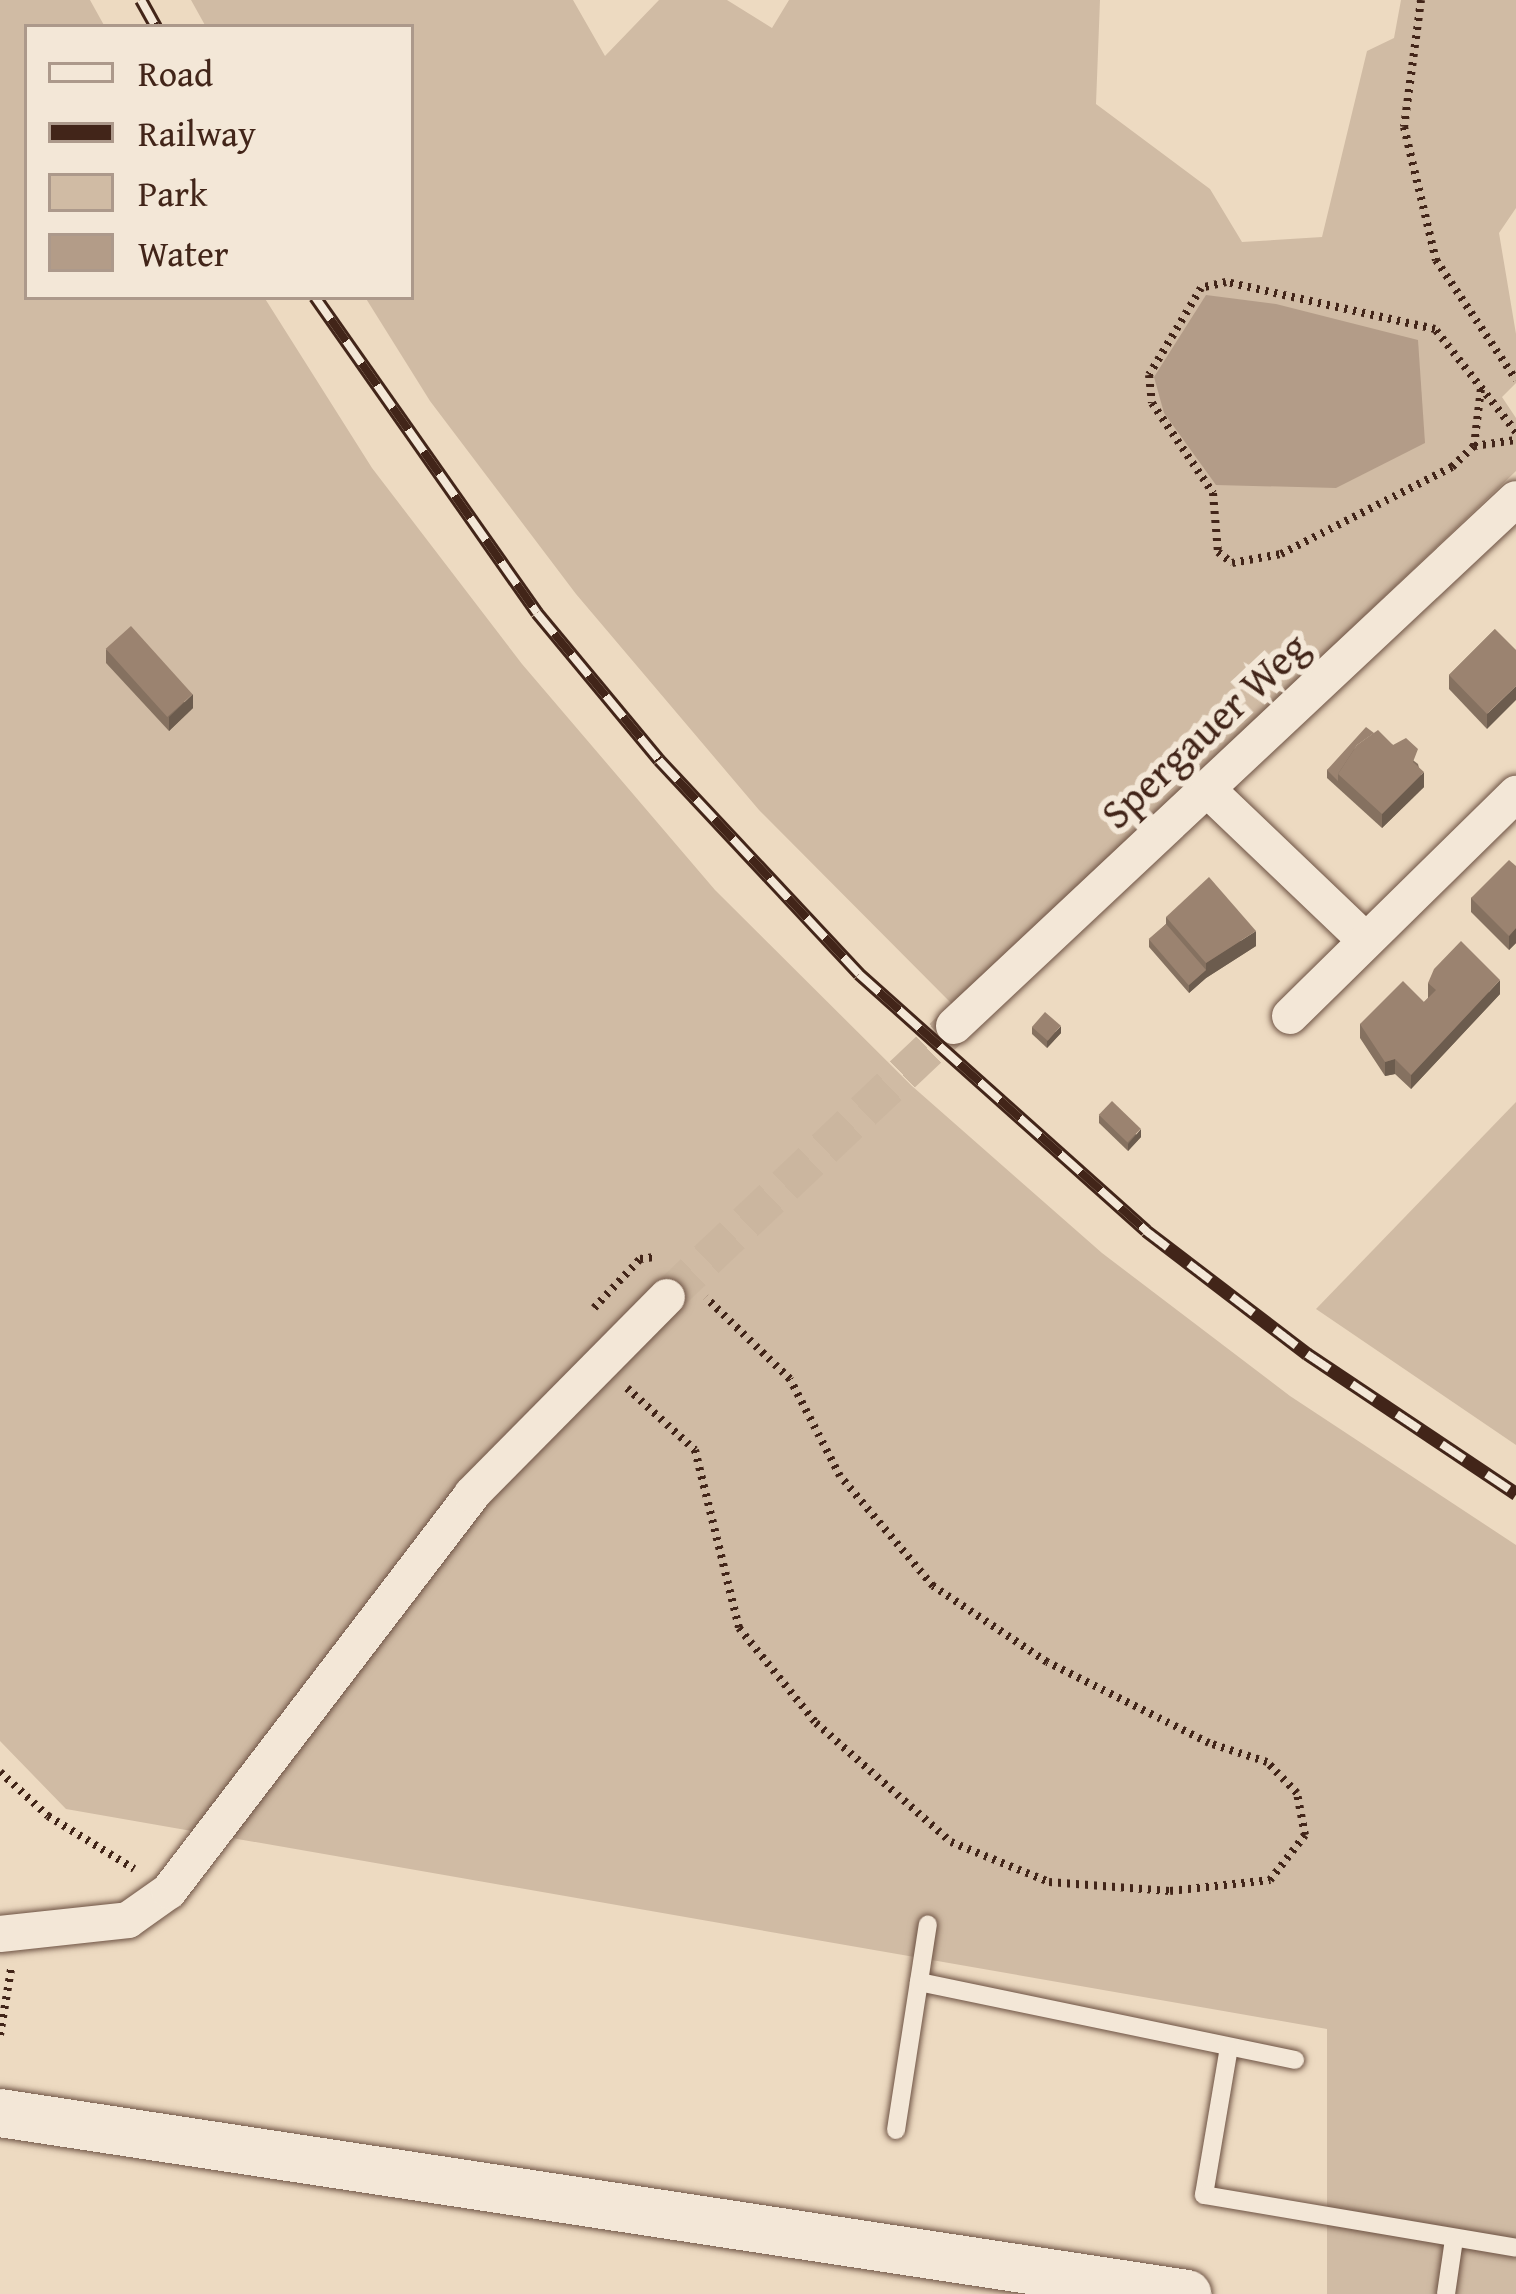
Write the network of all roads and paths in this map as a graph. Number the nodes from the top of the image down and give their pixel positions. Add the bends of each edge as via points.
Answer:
1 (1420, 0) edge
2 (1516, 380) edge
3 (1480, 387) junction
4 (1516, 436) edge
5 (1474, 446) junction
6 (1516, 499) edge
7 (1208, 789) junction
8 (1516, 794) edge
9 (1365, 940) junction
10 (1290, 1016) dead end
11 (954, 1026) tunnel mouth
12 (661, 1256) dead end
13 (681, 1292) joint
14 (594, 1308) dead end
15 (599, 1363) junction
16 (0, 1772) edge
17 (170, 1891) junction
18 (928, 1924) dead end
19 (8, 1933) edge
20 (919, 1982) junction
21 (0, 2035) edge
22 (1229, 2047) junction
23 (1295, 2060) dead end
24 (0, 2113) edge
25 (896, 2130) dead end
26 (1454, 2239) junction
27 (1516, 2248) edge
28 (1187, 2294) edge
29 (1446, 2294) edge

1 - 2 path via 1404,127 1436,260
3 - 4 path
3 - 5 path
3 - 5 path via 1435,328 1226,282 1201,288 1149,375 1152,403 1213,493 1218,552 1232,562 1281,554 1452,467
4 - 5 path
6 - 7 street, Spergauer Weg
7 - 9 street
7 - 11 street, Spergauer Weg
8 - 9 street
9 - 10 street
12 - 14 path via 640,1259
13 - 15 street
13 - 15 path via 790,1379 840,1476 934,1586 1047,1662 1209,1743 1267,1762 1297,1792 1305,1835 1270,1880 1170,1891 1049,1882 951,1841 817,1723 739,1628 695,1450
15 - 17 street via 472,1494
16 - 17 path via 48,1816
17 - 19 street via 128,1920
18 - 20 lane
19 - 21 path
20 - 22 lane
20 - 25 lane
22 - 23 lane
22 - 26 lane via 1204,2195
24 - 28 main road
26 - 27 lane
26 - 29 lane

